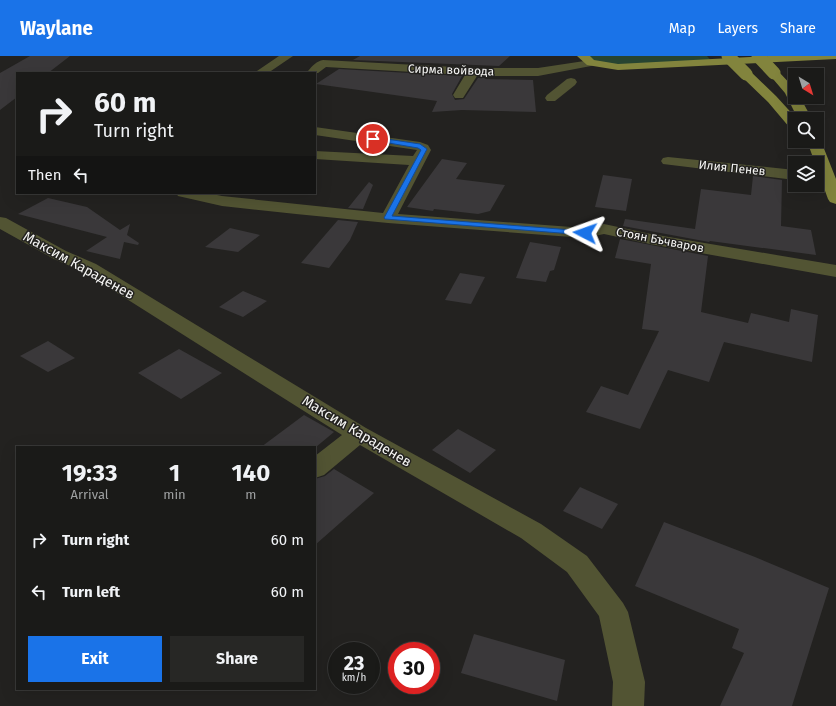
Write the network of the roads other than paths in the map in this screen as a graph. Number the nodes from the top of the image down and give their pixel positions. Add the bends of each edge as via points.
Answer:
1 (287, 56) edge
2 (728, 56) edge
3 (758, 56) edge
4 (836, 56) edge
5 (587, 59) edge
6 (318, 67) dead end
7 (262, 72) edge
8 (473, 72) junction
9 (571, 82) dead end
10 (459, 95) dead end
11 (551, 98) dead end
12 (801, 112) edge
13 (788, 117) edge
14 (316, 130) edge
15 (316, 155) edge
16 (418, 161) junction
17 (668, 161) dead end
18 (316, 169) edge
19 (371, 172) dead end
20 (395, 174) dead end
21 (788, 174) edge
22 (411, 175) junction
23 (824, 181) edge
24 (189, 194) edge
25 (836, 199) edge
26 (388, 218) junction
27 (0, 222) edge
28 (836, 271) edge
29 (358, 434) junction
30 (316, 468) edge
31 (628, 706) edge

1 - 7 street
2 - 13 main road, bridge
3 - 12 main road, bridge via 781,79
4 - 5 main road via 651,67 610,67
5 - 8 street, Сирма войвода via 538,72
6 - 8 street, Сирма войвода
8 - 10 street
9 - 11 street
14 - 16 street via 420,146 424,149
15 - 16 street
16 - 22 street
17 - 21 street, Илия Пенев
18 - 19 street
20 - 22 street
22 - 26 street
23 - 25 main road
24 - 26 street, Стоян Бъчваров via 222,201
26 - 28 street, Стоян Бъчваров via 585,233 604,229
27 - 29 street, Максим Караденев via 60,255 90,268
29 - 30 street
29 - 31 street, Максим Караденев via 531,531 577,564 614,612 630,682

